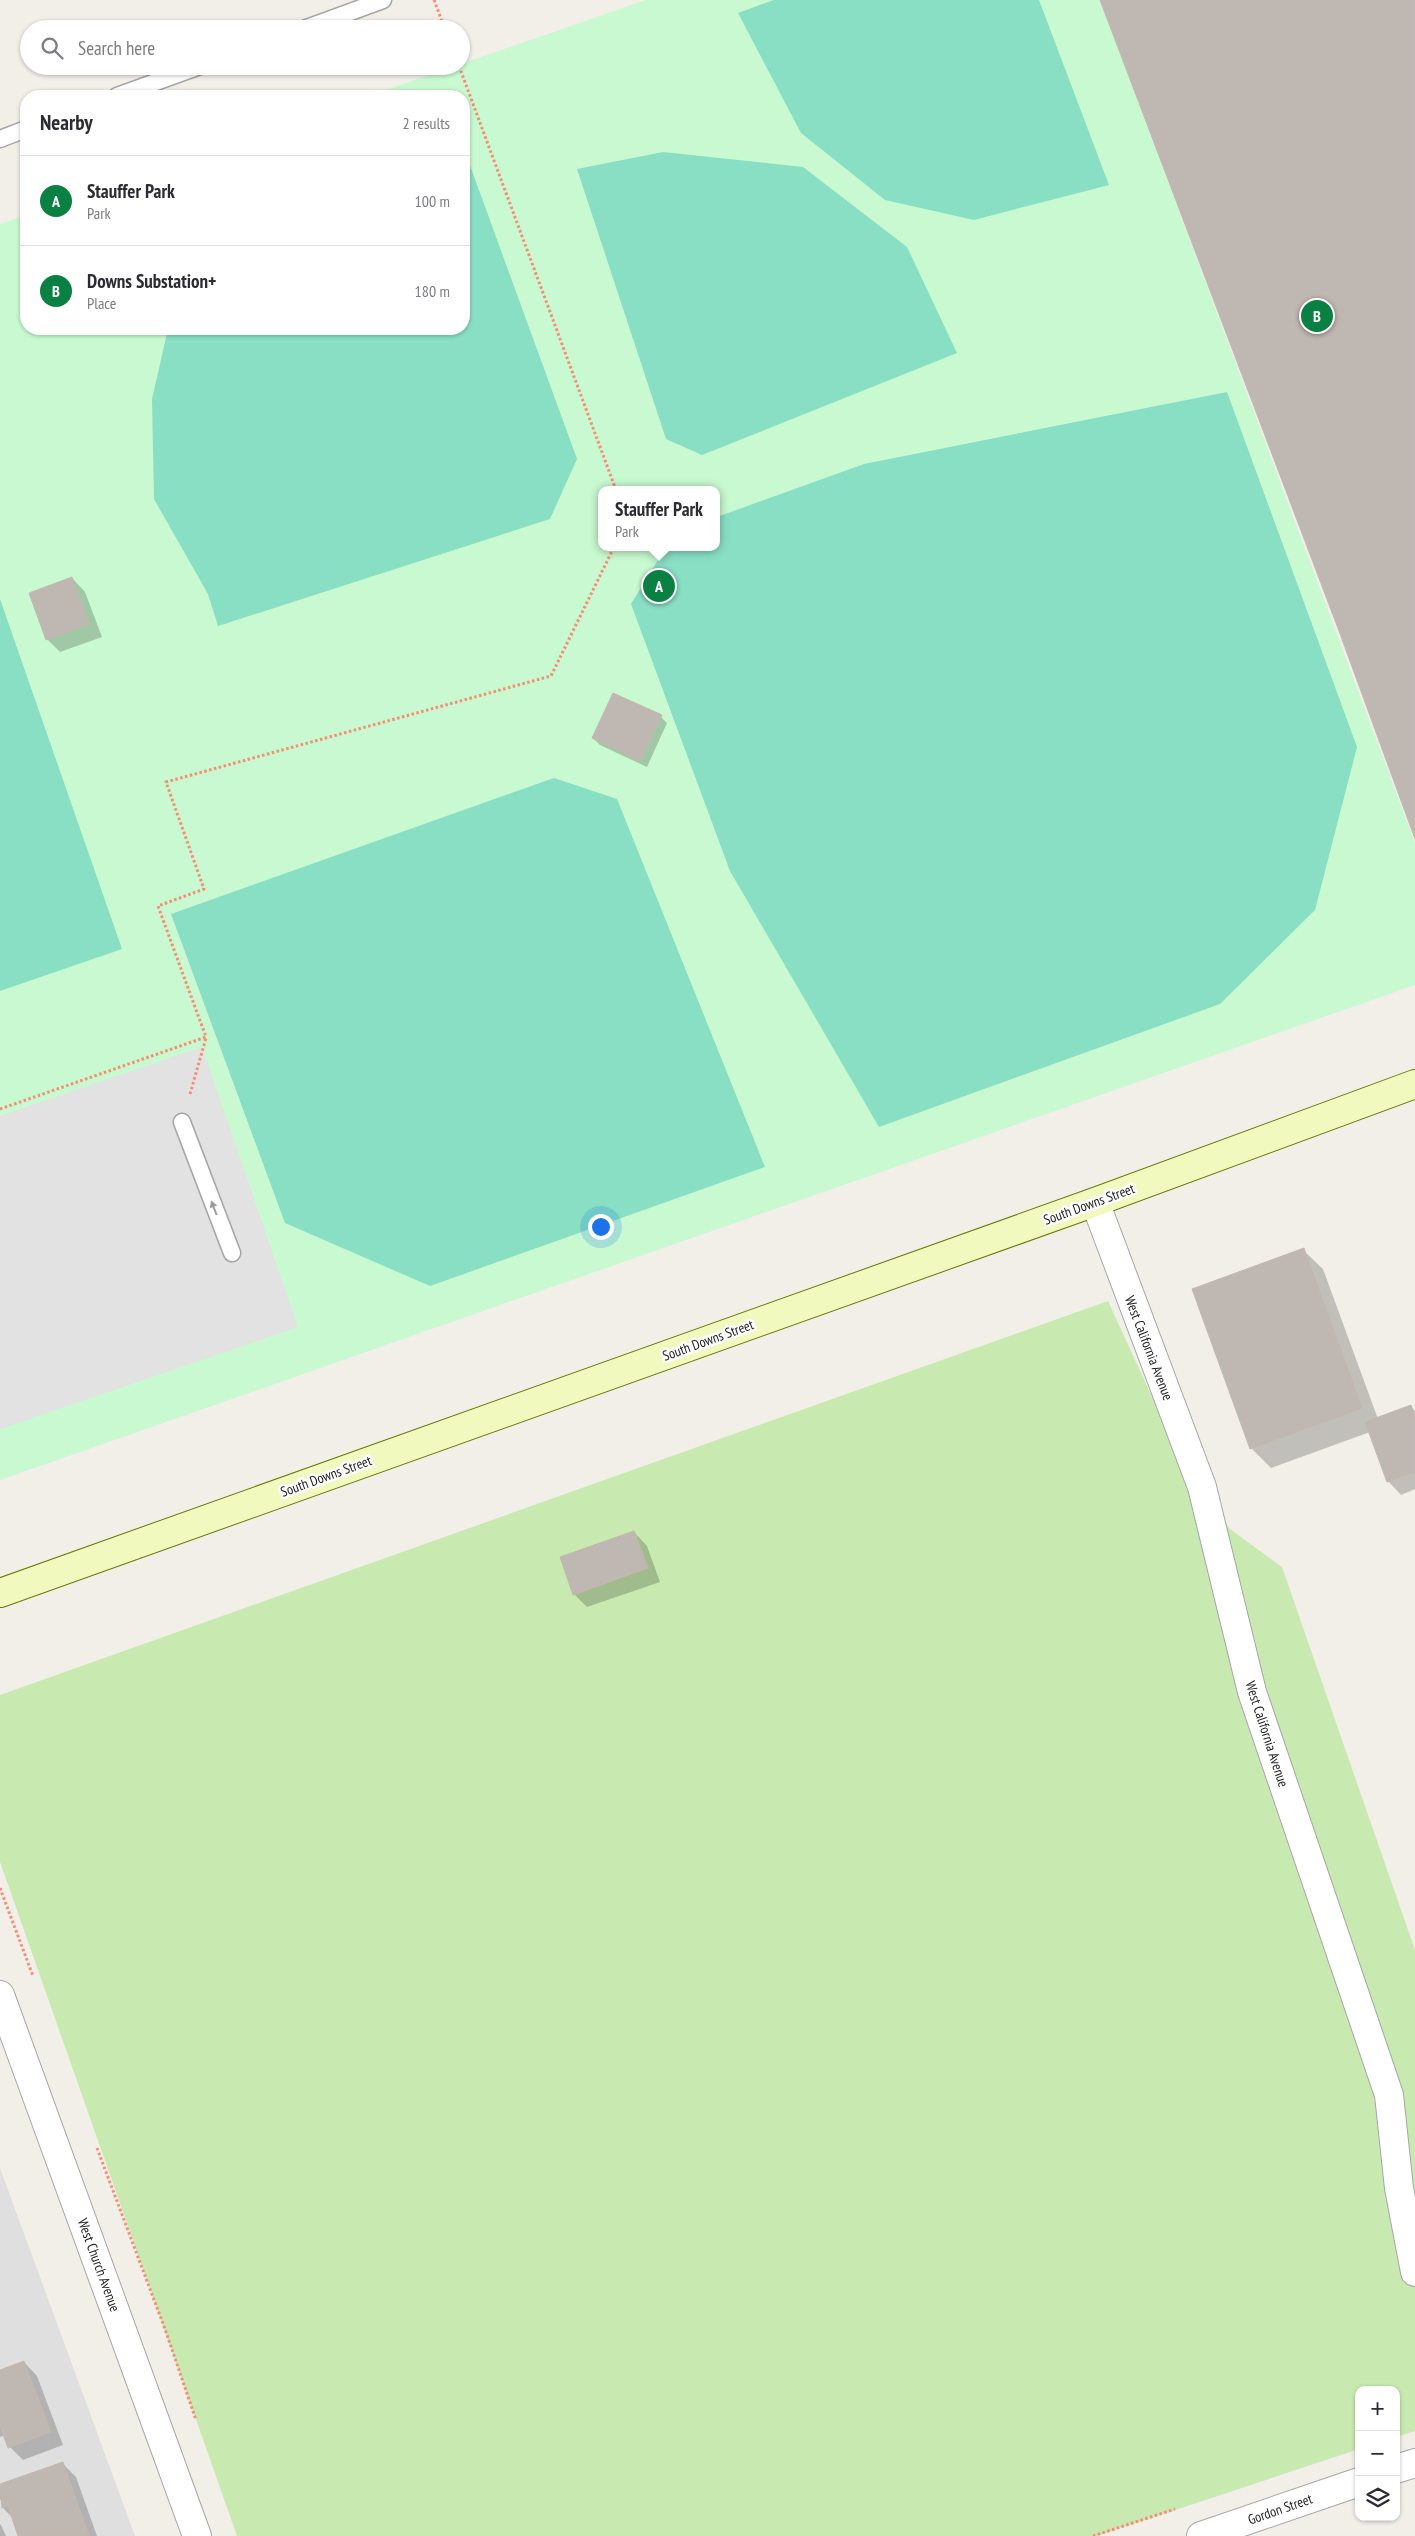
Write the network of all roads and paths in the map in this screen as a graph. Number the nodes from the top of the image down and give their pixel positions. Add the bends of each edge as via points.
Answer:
1 (383, 0) edge
2 (434, 0) edge
3 (329, 20) edge
4 (442, 20) edge
5 (175, 75) edge
6 (462, 75) edge
7 (134, 90) edge
8 (468, 90) edge
9 (470, 96) edge
10 (20, 131) edge
11 (0, 139) edge
12 (615, 486) edge
13 (612, 551) edge
14 (206, 1037) junction
15 (1415, 1084) edge
16 (0, 1109) edge
17 (182, 1122) joint
18 (1095, 1202) junction
19 (232, 1253) dead end
20 (0, 1593) edge
21 (0, 1995) edge
22 (1415, 2272) edge
23 (1415, 2463) edge
24 (1400, 2468) edge
25 (1355, 2483) edge
26 (197, 2536) edge
27 (1201, 2536) edge

1 - 3 lane
2 - 4 path
5 - 7 lane
6 - 8 path
9 - 12 path
10 - 11 lane
13 - 14 path via 551,676 166,782 204,889 158,906
14 - 16 path
14 - 17 path
15 - 18 main road, South Downs Street
19 -> 17 lane
18 - 20 main road, South Downs Street
18 - 22 street, West California Avenue via 1202,1487 1252,1692 1389,2095 1399,2188
21 - 26 street, West Church Avenue
23 - 24 street
25 - 27 street, Gordon Street

